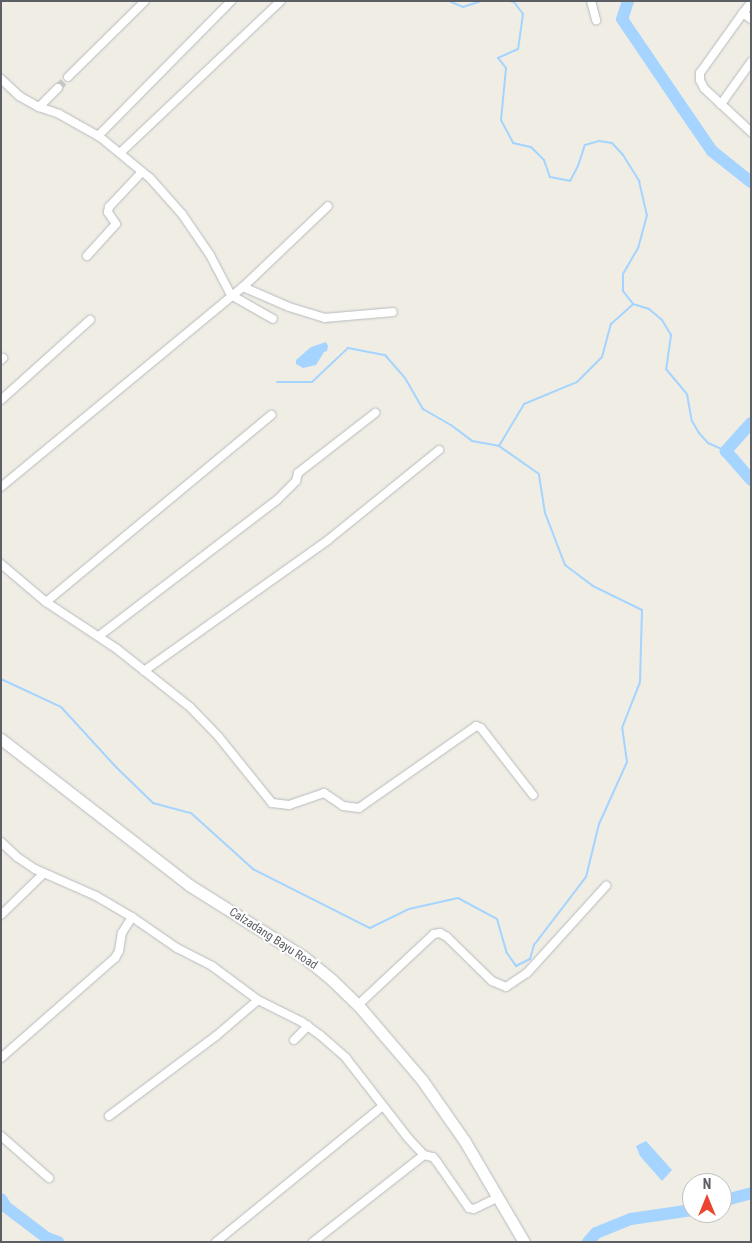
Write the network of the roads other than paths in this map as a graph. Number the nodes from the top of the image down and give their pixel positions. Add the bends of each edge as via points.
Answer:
1 (145, 1) edge
2 (231, 1) edge
3 (280, 1) edge
4 (591, 1) edge
5 (751, 3) edge
6 (744, 13) junction
7 (751, 19) edge
8 (596, 20) dead end
9 (751, 62) edge
10 (68, 77) tunnel mouth
11 (1, 79) edge
12 (58, 88) tunnel mouth
13 (721, 104) junction
14 (38, 107) junction
15 (750, 132) edge
16 (98, 136) junction
17 (120, 153) junction
18 (142, 172) junction
19 (328, 206) dead end
20 (87, 256) dead end
21 (243, 286) junction
22 (231, 295) junction
23 (393, 312) dead end
24 (273, 319) dead end
25 (90, 320) dead end
26 (1, 400) edge
27 (375, 413) dead end
28 (272, 415) dead end
29 (439, 450) dead end
30 (1, 487) edge
31 (1, 564) edge
32 (46, 602) junction
33 (99, 636) junction
34 (144, 671) junction
35 (1, 739) edge
36 (533, 795) dead end
37 (1, 842) edge
38 (43, 874) junction
39 (606, 886) dead end
40 (1, 916) edge
41 (132, 917) junction
42 (258, 1000) junction
43 (358, 1005) junction
44 (308, 1026) junction
45 (294, 1040) dead end
46 (1, 1058) edge
47 (383, 1106) junction
48 (109, 1116) dead end
49 (1, 1136) edge
50 (424, 1155) junction
51 (49, 1178) dead end
52 (497, 1198) junction
53 (216, 1242) edge
54 (313, 1242) edge
55 (524, 1242) edge

1 - 10 street
2 - 16 street
3 - 17 street
4 - 8 street
5 - 6 street
6 - 7 street
6 - 13 street via 700,73 704,88
9 - 13 street
11 - 14 street via 19,96
12 - 14 street
13 - 15 street
14 - 16 street via 60,114
16 - 17 street
17 - 18 street
18 - 20 street via 109,207 108,212 116,224
18 - 22 street via 182,214 210,255
19 - 21 street
21 - 22 street
21 - 23 street via 289,307 325,318
22 - 24 street
22 - 30 street
25 - 26 street
27 - 33 street via 298,473 296,481 277,500
28 - 32 street
29 - 34 street via 309,554
31 - 32 street
32 - 33 street
33 - 34 street
34 - 36 street via 190,707 272,803 289,805 324,793 343,806 359,808 476,726
35 - 43 street, Calzadang Bayu Road via 189,885 304,957
37 - 38 street
38 - 40 street
38 - 41 street via 96,896
39 - 43 street via 527,973 506,986 492,982 440,933 434,934
41 - 42 street via 177,948 212,966
41 - 46 street via 122,933 115,958
42 - 44 street
42 - 48 street via 216,1036
43 - 52 street, Calzadang Bayu Road via 422,1080 464,1140
44 - 45 street
44 - 47 street via 346,1058
47 - 50 street
47 - 53 street
49 - 51 street
50 - 52 street via 433,1157 469,1208 474,1209
50 - 54 street
52 - 55 street, Calzadang Bayu Road

